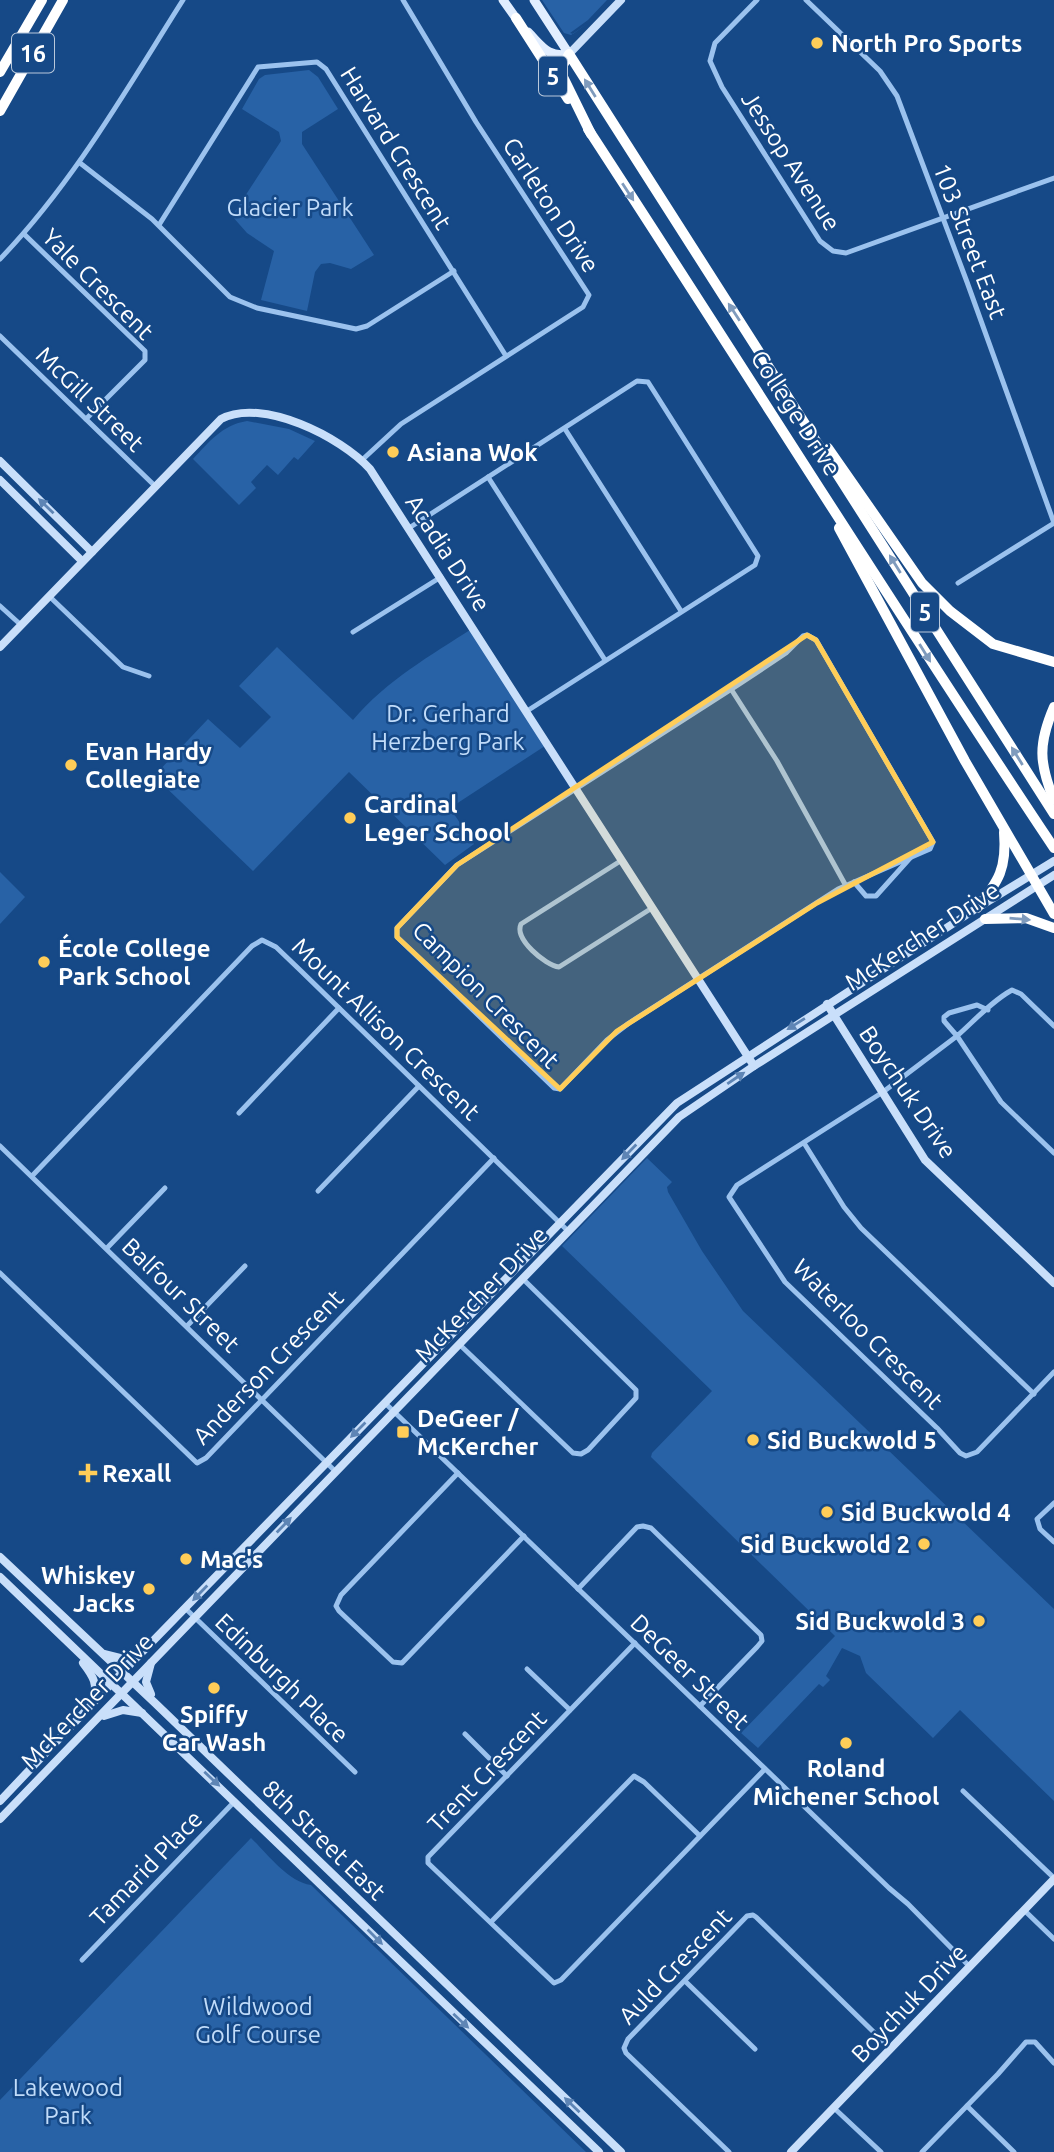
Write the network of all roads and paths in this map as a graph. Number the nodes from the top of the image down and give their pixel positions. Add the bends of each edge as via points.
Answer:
1 (42, 0) edge
2 (63, 0) edge
3 (183, 0) edge
4 (403, 0) edge
5 (503, 0) edge
6 (534, 0) edge
7 (621, 0) edge
8 (757, 0) edge
9 (806, 0) edge
10 (516, 18) junction
11 (569, 54) junction
12 (0, 72) edge
13 (2, 109) edge
14 (0, 122) edge
15 (591, 134) junction
16 (80, 163) junction
17 (1054, 178) edge
18 (942, 218) junction
19 (159, 225) junction
20 (24, 234) junction
21 (0, 259) edge
22 (454, 271) junction
23 (0, 336) edge
24 (506, 355) junction
25 (797, 410) junction
26 (86, 419) junction
27 (565, 429) junction
28 (362, 460) junction
29 (0, 461) edge
30 (809, 472) junction
31 (488, 477) junction
32 (0, 480) edge
33 (155, 486) junction
34 (1054, 523) edge
35 (409, 528) junction
36 (92, 552) junction
37 (82, 561) junction
38 (441, 577) junction
39 (958, 583) dead end
40 (49, 596) junction
41 (0, 606) edge
42 (681, 611) junction
43 (21, 625) junction
44 (353, 632) dead end
45 (0, 647) edge
46 (605, 660) junction
47 (1054, 662) edge
48 (149, 677) dead end
49 (731, 690) junction
50 (1054, 708) edge
51 (527, 710) junction
52 (577, 789) junction
53 (1054, 800) edge
54 (1054, 814) edge
55 (1003, 828) junction
56 (1054, 848) edge
57 (912, 857) junction
58 (622, 860) junction
59 (1054, 861) edge
60 (1030, 875) junction
61 (1052, 876) edge
62 (854, 882) junction
63 (846, 886) junction
64 (1035, 886) junction
65 (652, 908) junction
66 (977, 908) junction
67 (1054, 914) edge
68 (985, 919) junction
69 (1054, 928) edge
70 (699, 978) junction
71 (827, 1004) junction
72 (339, 1008) junction
73 (988, 1010) junction
74 (834, 1015) junction
75 (1054, 1026) edge
76 (957, 1036) junction
77 (747, 1055) junction
78 (754, 1066) junction
79 (419, 1086) junction
80 (883, 1092) junction
81 (239, 1113) dead end
82 (804, 1143) junction
83 (0, 1146) edge
84 (1054, 1153) edge
85 (494, 1158) junction
86 (32, 1176) junction
87 (166, 1188) dead end
88 (317, 1191) dead end
89 (560, 1223) junction
90 (568, 1231) junction
91 (107, 1248) junction
92 (245, 1266) dead end
93 (0, 1273) edge
94 (522, 1278) junction
95 (1054, 1283) edge
96 (187, 1326) junction
97 (459, 1344) junction
98 (1054, 1372) edge
99 (1034, 1394) junction
100 (262, 1399) junction
101 (385, 1403) junction
102 (394, 1411) junction
103 (326, 1462) junction
104 (335, 1471) junction
105 (458, 1473) junction
106 (1054, 1503) edge
107 (524, 1536) junction
108 (1054, 1542) edge
109 (0, 1557) edge
110 (0, 1577) edge
111 (578, 1589) junction
112 (185, 1608) junction
113 (195, 1618) junction
114 (69, 1643) junction
115 (635, 1643) junction
116 (99, 1652) junction
117 (138, 1656) junction
118 (151, 1663) junction
119 (527, 1669) dead end
120 (122, 1672) junction
121 (133, 1682) junction
122 (111, 1684) junction
123 (121, 1694) junction
124 (155, 1703) junction
125 (700, 1706) junction
126 (89, 1707) junction
127 (570, 1710) junction
128 (145, 1714) junction
129 (93, 1724) junction
130 (464, 1734) dead end
131 (765, 1769) junction
132 (355, 1772) dead end
133 (506, 1776) junction
134 (963, 1791) dead end
135 (0, 1801) edge
136 (235, 1801) junction
137 (0, 1819) edge
138 (700, 1836) junction
139 (1054, 1879) edge
140 (1024, 1910) junction
141 (491, 1922) junction
142 (1054, 1939) edge
143 (82, 1960) dead end
144 (970, 1967) junction
145 (686, 1982) junction
146 (755, 2049) dead end
147 (891, 2049) junction
148 (1054, 2063) edge
149 (967, 2106) junction
150 (834, 2108) junction
151 (600, 2152) edge
152 (621, 2152) edge
153 (729, 2152) edge
154 (791, 2152) edge
155 (881, 2152) edge
156 (922, 2152) edge
157 (1014, 2152) edge

1 - 12 highway, 16
2 - 13 highway, 16
3 - 16 street
4 - 24 street, Carleton Drive via 589,295 583,307
5 - 10 main road, College Drive / 5
6 - 11 main road, College Drive / 5
7 - 11 main road
8 - 18 street, Jessop Avenue via 715,43 710,61 820,241 832,251 846,253
9 - 18 street, 103 Street East via 880,71 897,96
10 - 11 main road via 547,51 557,56
10 - 15 highway, College Drive / 5
11 - 15 highway via 563,77
25 -> 11 highway, College Drive / 5
13 - 14 highway
15 -> 30 highway, College Drive / 5
16 - 19 street
16 - 20 street
17 - 18 street, Jessop Avenue
18 - 34 street, 103 Street East
19 - 22 street via 230,297 257,308 346,328 367,326
19 - 22 street, Harvard Crescent via 258,67 317,62 326,69
20 - 21 street
20 - 26 street, Yale Crescent via 145,351 145,360
22 - 24 street, Harvard Crescent
23 - 26 street, McGill Street
24 - 28 street, Carleton Drive via 401,424
25 - 47 highway via 813,425 922,583 950,611 993,643
54 -> 25 highway, College Drive / 5
26 - 33 street, McGill Street
27 - 31 street
27 - 42 street
27 - 42 street via 637,381 648,382 758,556 755,565
28 - 33 main road, Acadia Drive via 293,421 233,413 213,425
28 - 35 main road, Acadia Drive
36 -> 29 main road
30 - 55 highway
30 -> 56 highway, College Drive / 5
31 - 35 street
31 - 46 street
32 - 37 main road
33 - 36 main road, Acadia Drive
34 - 39 street
35 - 38 main road, Acadia Drive
36 - 37 main road, Acadia Drive
37 - 40 main road, Acadia Drive
38 - 44 street
38 - 51 main road, Acadia Drive
40 - 43 main road, Acadia Drive
40 - 48 street via 123,667
41 - 43 street
42 - 46 street
43 - 45 main road, Acadia Drive
46 - 51 street
49 - 52 street
49 - 57 street via 803,636 813,637 933,842 930,849
49 - 63 street via 777,761
50 - 53 highway via 1041,744 1043,771
51 - 52 main road, Acadia Drive
52 - 58 main road, Acadia Drive
52 - 70 street, Campion Crescent via 457,865 397,928 397,937 560,1089 617,1031
55 - 60 highway
55 - 66 highway via 1004,863 996,885
57 - 62 street
57 - 62 street via 876,896 866,895
58 - 65 main road, Acadia Drive
58 - 65 street via 521,924 520,937 551,966 558,967
59 - 60 main road, McKercher Drive
60 - 64 highway
60 - 66 main road, McKercher Drive
61 - 64 main road, McKercher Drive
62 - 63 street
63 - 70 street
64 - 67 highway
64 - 68 main road, McKercher Drive
65 - 70 main road, Acadia Drive
66 - 71 main road, McKercher Drive
68 -> 69 highway via 1026,918
68 - 74 main road, McKercher Drive
70 - 77 main road, Acadia Drive
71 - 74 main road, Boychuk Drive
71 -> 77 main road, McKercher Drive
72 - 79 street, Mount Allison Crescent
72 - 81 street
72 - 86 street, Mount Allison Crescent via 276,947 262,940
73 - 75 street, Waterloo Crescent via 1012,990
73 - 76 street, Waterloo Crescent
73 - 76 street via 977,1005 944,1017
74 - 78 main road, McKercher Drive
74 - 80 main road, Boychuk Drive
76 - 80 street, Waterloo Crescent
76 - 84 street via 1001,1102
77 - 78 main road, Acadia Drive
77 -> 89 main road, McKercher Drive via 677,1102
90 -> 78 main road, McKercher Drive via 679,1116
79 - 85 street, Mount Allison Crescent
79 - 88 street
80 - 82 street, Waterloo Crescent
80 - 95 main road, Boychuk Drive via 925,1160
82 - 99 street via 861,1228
82 - 99 street, Waterloo Crescent via 737,1185 729,1197 785,1282 966,1456 977,1452
83 - 86 street, Balfour Street
85 - 89 street, Mount Allison Crescent
85 - 100 street, Anderson Crescent
86 - 91 street, Balfour Street
87 - 91 street
89 - 90 street, Mount Allison Crescent
89 - 101 main road, McKercher Drive
90 - 94 main road, McKercher Drive
91 - 96 street, Balfour Street
92 - 96 street
93 - 100 street, Anderson Crescent via 197,1463
94 - 97 main road, McKercher Drive
94 - 97 street via 636,1390 636,1398 587,1450 573,1453
96 - 100 street, Balfour Street
97 - 102 main road, McKercher Drive
98 - 99 street, Waterloo Crescent
100 - 103 street, Balfour Street
101 - 102 street, DeGeer Street
101 -> 103 main road, McKercher Drive
102 - 104 main road, McKercher Drive
102 - 105 street, DeGeer Street
103 - 104 street, Balfour Street
103 -> 112 main road, McKercher Drive
113 -> 104 main road, McKercher Drive
105 - 107 street, DeGeer Street
105 - 107 street via 341,1595 336,1606 339,1611 393,1662 402,1663
106 - 108 street via 1037,1519 1040,1529
107 - 111 street, DeGeer Street
109 - 116 main road, 8th Street East
110 - 114 main road, 8th Street East
111 - 115 street, DeGeer Street
111 - 125 street via 637,1527 651,1528 761,1635 757,1647
112 - 113 street, Edinburgh Place
112 - 117 main road, McKercher Drive
113 - 118 main road, McKercher Drive
113 - 132 street, Edinburgh Place
114 - 122 main road, 8th Street East
114 - 126 main road via 94,1678 96,1690
115 - 125 street, DeGeer Street
115 - 127 street, Trent Crescent
116 - 117 main road via 124,1659
116 - 120 main road, 8th Street East
117 - 120 main road, McKercher Drive
118 - 121 main road, McKercher Drive
118 - 124 main road via 146,1686
119 - 127 street
120 - 121 main road, 8th Street East
120 - 122 main road, McKercher Drive
121 - 123 main road, McKercher Drive
121 - 124 main road, 8th Street East
122 - 123 main road, 8th Street East
122 - 126 main road, McKercher Drive
123 - 128 main road, 8th Street East
123 - 129 main road, McKercher Drive
152 -> 124 main road, 8th Street East
125 - 131 street, DeGeer Street
126 - 135 main road, McKercher Drive
127 - 133 street, Trent Crescent
128 - 129 main road via 110,1712
128 -> 136 main road, 8th Street East
129 - 137 main road, McKercher Drive
130 - 133 street
131 - 138 street, Trent Crescent
131 - 144 street, DeGeer Street
133 - 141 street, Trent Crescent via 428,1857 428,1863
134 - 139 street
136 - 143 street, Tamarid Place
136 -> 151 main road, 8th Street East
138 - 141 street via 634,1776
138 - 141 street, Trent Crescent via 554,1983
139 - 140 main road, Boychuk Drive
140 - 142 street
140 - 144 main road, Boychuk Drive
144 - 147 main road, Boychuk Drive
145 - 146 street
145 - 147 street, Auld Crescent via 747,1916 753,1915
145 - 153 street, Auld Crescent via 624,2048
147 - 150 main road, Boychuk Drive
148 - 149 street via 1035,2042 1026,2042
149 - 156 street
149 - 157 street
150 - 154 main road, Boychuk Drive
150 - 155 street

